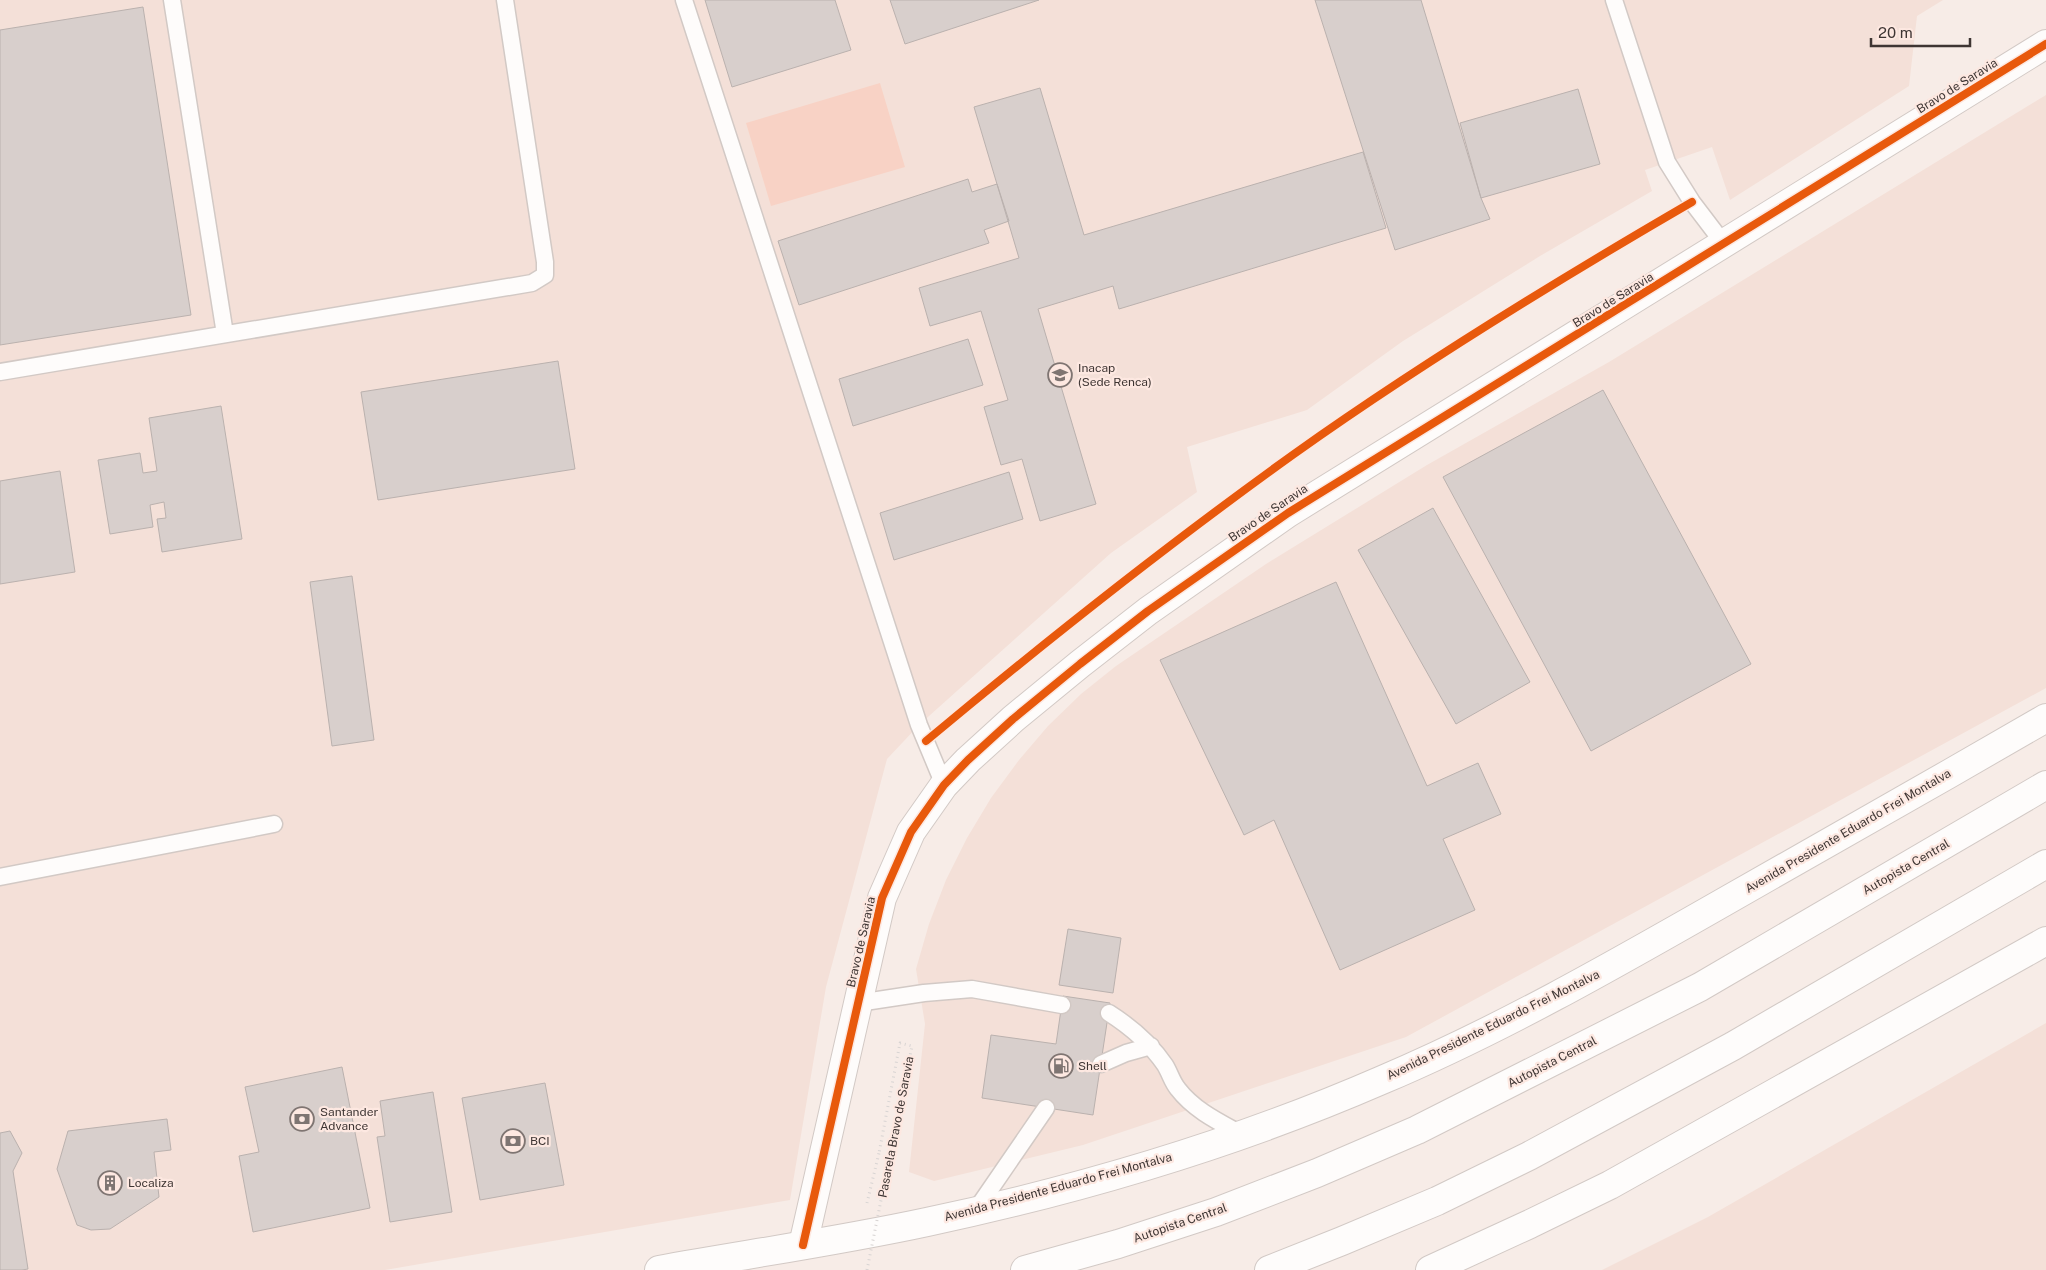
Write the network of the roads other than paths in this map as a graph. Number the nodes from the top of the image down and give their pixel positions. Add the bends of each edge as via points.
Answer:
1 (172, 0) edge
2 (505, 0) edge
3 (684, 0) edge
4 (1614, 0) edge
5 (2046, 44) edge
6 (1724, 244) junction
7 (225, 334) junction
8 (0, 372) edge
9 (2046, 718) edge
10 (944, 785) junction
11 (2046, 785) edge
12 (274, 824) dead end
13 (2046, 864) edge
14 (0, 877) edge
15 (2046, 941) edge
16 (858, 1003) junction
17 (1062, 1005) dead end
18 (1109, 1013) dead end
19 (1151, 1046) junction
20 (1101, 1064) dead end
21 (1046, 1108) dead end
22 (1241, 1134) junction
23 (976, 1210) junction
24 (803, 1245) junction
25 (659, 1270) edge
26 (1026, 1270) edge
27 (1269, 1270) edge
28 (1430, 1270) edge

1 - 7 lane
2 - 7 lane via 545,275 532,283
3 - 10 lane via 916,715
4 - 6 lane via 1667,162
5 - 6 main road, Bravo de Saravia
6 - 10 main road, Bravo de Saravia via 1344,478 1217,561 1148,611 1012,719
7 - 8 lane
9 - 22 main road, Avenida Presidente Eduardo Frei Montalva via 1530,1009 1382,1080
10 - 16 main road, Bravo de Saravia via 911,832 882,898
11 - 26 main road, Autopista Central via 1700,987 1417,1130 1216,1212
12 - 14 lane
13 - 27 main road via 1733,1046 1530,1156 1437,1201
15 - 28 main road via 1610,1185
16 - 17 lane via 972,989
16 - 24 main road, Bravo de Saravia
18 - 19 lane
19 - 20 lane
19 - 22 lane via 1177,1088 1189,1100 1201,1111
21 - 23 lane
22 - 23 main road, Avenida Presidente Eduardo Frei Montalva via 1108,1176
23 - 24 main road, Avenida Presidente Eduardo Frei Montalva
24 - 25 main road, Avenida Presidente Eduardo Frei Montalva

